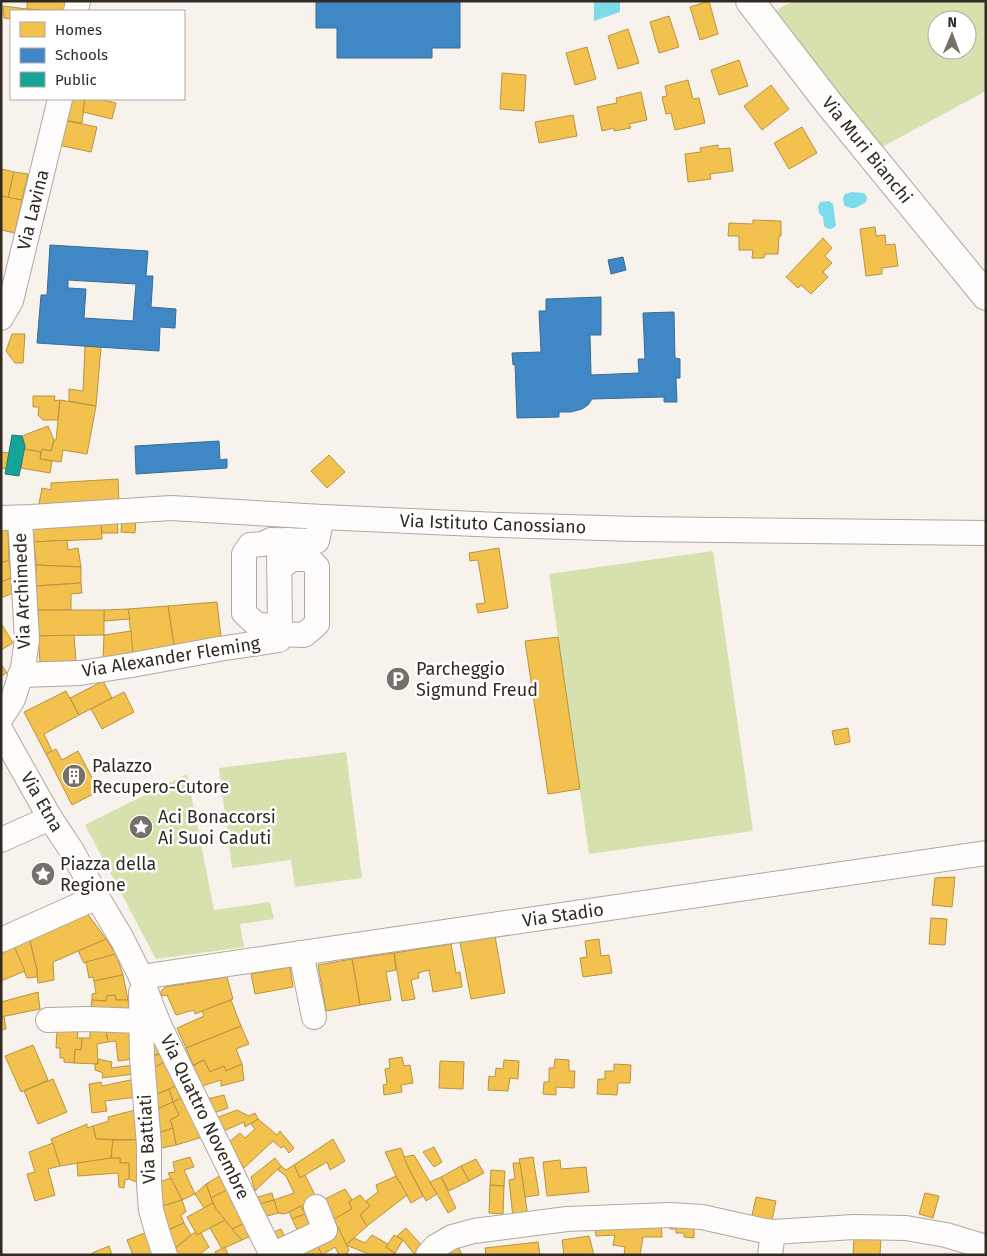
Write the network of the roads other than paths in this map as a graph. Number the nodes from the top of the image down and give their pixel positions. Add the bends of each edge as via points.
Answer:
1 (750, 1) edge
2 (60, 100) edge
3 (986, 296) edge
4 (1, 318) edge
5 (322, 517) junction
6 (10, 518) edge
7 (986, 533) edge
8 (277, 553) junction
9 (280, 630) junction
10 (20, 675) junction
11 (1, 718) edge
12 (1, 731) edge
13 (50, 818) junction
14 (1, 840) edge
15 (986, 853) edge
16 (97, 897) junction
17 (1, 940) edge
18 (301, 953) junction
19 (141, 977) junction
20 (314, 1017) dead end
21 (48, 1020) dead end
22 (149, 1020) junction
23 (316, 1207) dead end
24 (772, 1243) edge
25 (986, 1247) edge
26 (166, 1255) edge
27 (272, 1255) edge
28 (428, 1255) edge

1 - 3 main road, Via Muri Bianchi
2 - 4 street, Via Lavina via 11,301
5 - 6 street, Via Istituto Canossiano via 171,508
5 - 7 street, Via Istituto Canossiano via 636,529
5 - 8 street via 317,541
6 - 10 street, Via Archimede via 26,639
8 - 9 street, Via Alexander Fleming
8 - 9 street via 250,545 244,554 244,613 257,625
8 - 9 street via 292,559 309,560 317,567 317,624 304,635
9 - 10 street, Via Alexander Fleming via 279,640 80,673
10 - 11 street, Via Archimede via 13,698
12 - 13 street, Via Etna
13 - 14 street
13 - 16 street, Via Etna
15 - 18 street, Via Stadio
16 - 17 street
16 - 19 street, Via Etna
18 - 19 street, Via Stadio
18 - 20 street
19 - 22 street, Via Quattro Novembre via 150,1002
21 - 22 street
22 - 26 street, Via Battiati via 144,1081 149,1184 151,1210
22 - 27 street, Via Quattro Novembre
23 - 27 street via 326,1230
24 - 25 street via 854,1228 906,1228
24 - 28 street via 760,1230 670,1215 566,1219 474,1231 452,1237

